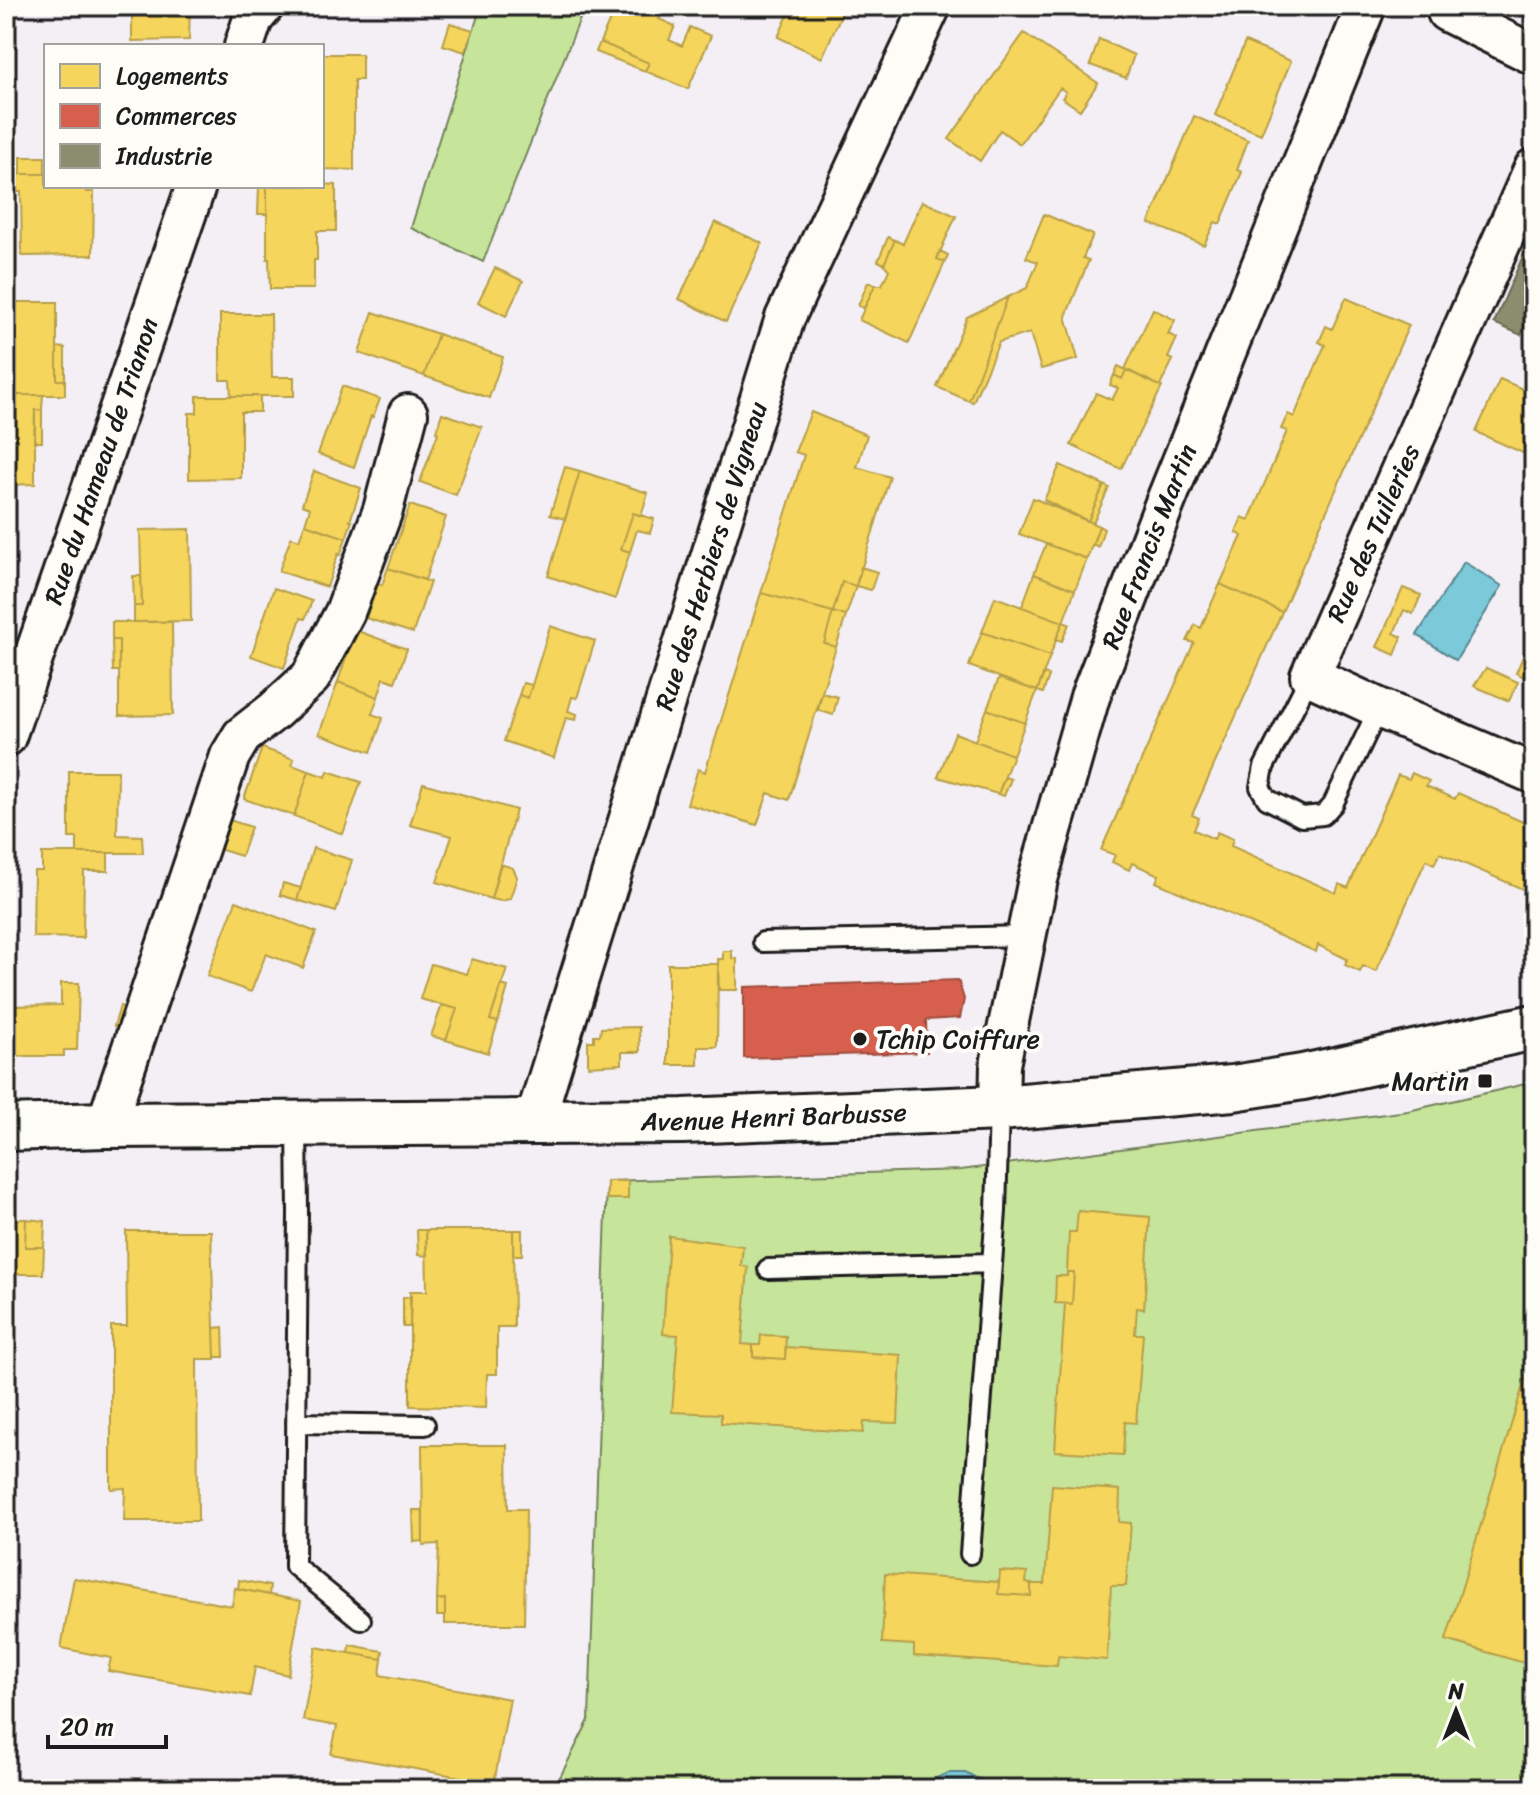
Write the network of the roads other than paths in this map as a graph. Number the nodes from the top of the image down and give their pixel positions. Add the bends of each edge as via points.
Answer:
1 (264, 6) edge
2 (931, 6) edge
3 (1366, 6) edge
4 (1445, 6) edge
5 (245, 44) edge
6 (1534, 55) edge
7 (1534, 168) edge
8 (195, 188) edge
9 (408, 414) dead end
10 (1310, 676) junction
11 (1379, 708) junction
12 (6, 737) edge
13 (1534, 774) edge
14 (1026, 936) junction
15 (763, 942) dead end
16 (1534, 1027) edge
17 (999, 1108) junction
18 (534, 1123) junction
19 (106, 1125) junction
20 (297, 1125) junction
21 (6, 1128) edge
22 (992, 1263) junction
23 (768, 1269) dead end
24 (296, 1423) junction
25 (425, 1425) dead end
26 (970, 1554) dead end
27 (361, 1620) dead end

1 - 5 street
2 - 18 street, Rue des Herbiers de Vigneau via 785,318
3 - 14 street, Rue Francis Martin via 1090,697
4 - 6 street via 1447,12
7 - 10 street, Rue des Tuileries
8 - 12 street, Rue du Hameau de Trianon
9 - 19 street via 383,510 345,612 311,677 242,736 230,756
10 - 11 street
10 - 11 lane via 1264,767 1260,787 1267,799 1302,817 1323,815 1333,804
11 - 13 street
14 - 15 lane
14 - 17 street, Rue Francis Martin via 1000,1065
16 - 17 street, Avenue Henri Barbusse via 1233,1088
17 - 18 street, Avenue Henri Barbusse
17 - 22 lane
18 - 20 street, Avenue Henri Barbusse
19 - 20 street, Avenue Henri Barbusse
19 - 21 street, Avenue Henri Barbusse
20 - 24 lane
22 - 23 lane
22 - 26 lane
24 - 25 lane
24 - 27 lane via 295,1566

